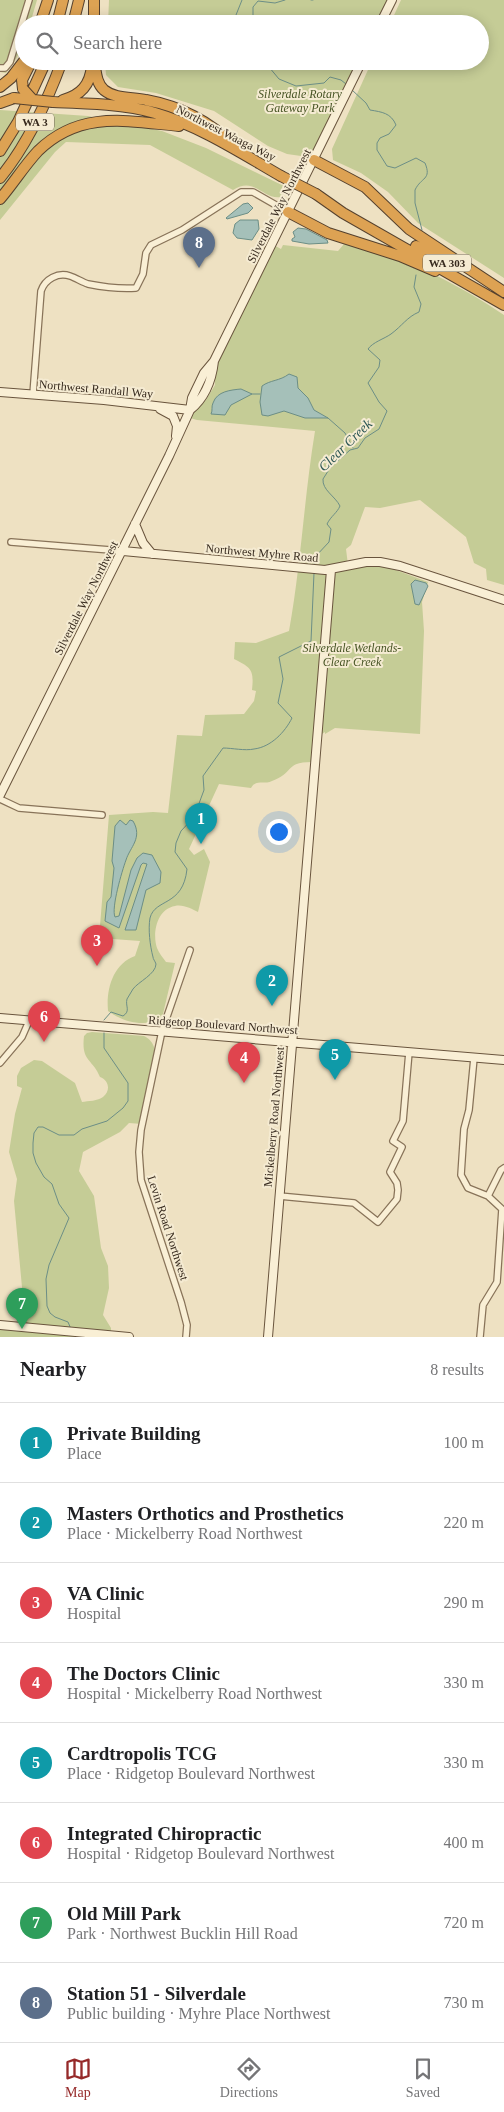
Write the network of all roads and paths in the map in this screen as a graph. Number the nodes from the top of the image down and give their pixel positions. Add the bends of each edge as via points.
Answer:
1 (29, 0) edge
2 (48, 0) edge
3 (63, 0) edge
4 (78, 0) edge
5 (94, 0) edge
6 (392, 0) edge
7 (24, 15) edge
8 (43, 15) edge
9 (46, 15) edge
10 (59, 15) edge
11 (76, 15) edge
12 (94, 15) edge
13 (384, 15) edge
14 (15, 46) edge
15 (0, 68) edge
16 (17, 70) edge
17 (27, 70) edge
18 (42, 70) edge
19 (58, 70) edge
20 (92, 70) edge
21 (96, 70) edge
22 (358, 70) edge
23 (0, 86) edge
24 (0, 98) edge
25 (14, 98) junction
26 (33, 100) junction
27 (72, 100) junction
28 (0, 103) edge
29 (192, 127) junction
30 (0, 151) edge
31 (239, 152) junction
32 (314, 160) junction
33 (0, 178) edge
34 (316, 194) junction
35 (0, 199) edge
36 (288, 212) junction
37 (504, 292) edge
38 (485, 294) junction
39 (504, 305) edge
40 (0, 392) edge
41 (33, 394) junction
42 (144, 404) junction
43 (190, 410) junction
44 (174, 445) junction
45 (135, 524) junction
46 (11, 542) dead end
47 (122, 551) junction
48 (152, 554) junction
49 (331, 570) junction
50 (504, 600) edge
51 (0, 795) edge
52 (0, 799) edge
53 (102, 815) dead end
54 (190, 950) dead end
55 (0, 1018) edge
56 (29, 1021) junction
57 (162, 1031) junction
58 (292, 1041) junction
59 (409, 1052) junction
60 (474, 1058) junction
61 (504, 1060) edge
62 (0, 1063) edge
63 (504, 1168) edge
64 (279, 1196) junction
65 (488, 1196) junction
66 (0, 1325) edge
67 (129, 1337) edge
68 (186, 1337) edge
69 (268, 1337) edge
70 (480, 1337) edge

1 - 7 street
2 - 8 highway
2 - 9 highway
3 - 10 highway
4 - 11 highway
5 - 12 highway
6 - 13 main road
14 - 15 street via 10,62 5,68
16 - 23 highway
17 - 26 highway, bridge via 22,80 23,89
18 - 30 highway, WA 3 via 18,122
19 - 33 highway, WA 3 via 34,126
20 - 27 highway via 87,85
21 - 31 highway via 106,91 187,113 217,131
22 - 32 main road, Silverdale Way Northwest
24 - 25 main road
25 - 26 highway, bridge
25 - 28 highway
26 - 27 highway, bridge
27 - 29 highway, Northwest Waaga Way / WA 303 via 145,110
29 - 31 highway, Northwest Waaga Way / WA 303
29 - 35 highway via 116,120 71,128 38,151
31 - 34 highway, Northwest Waaga Way / WA 303, bridge
32 - 36 main road, Silverdale Way Northwest
32 - 37 highway via 365,187 409,229
34 - 37 highway, WA 303
34 - 38 highway, WA 303 via 343,213
36 - 38 highway via 328,233 400,256
36 - 41 street via 253,192 241,192 182,230 151,245 136,288 88,284 68,275 50,279 42,291
36 - 43 main road, Silverdale Way Northwest via 214,360 204,373
38 - 39 highway, WA 303
40 - 41 main road, Northwest Randall Way
41 - 42 main road, Northwest Randall Way
42 - 43 main road, Northwest Randall Way
42 - 44 main road via 173,416 177,430
43 - 44 main road, Silverdale Way Northwest
44 - 45 main road, Silverdale Way Northwest
45 - 47 main road, Silverdale Way Northwest
45 - 48 main road
46 - 47 street, Northwest Myhre Road
47 - 48 main road, Northwest Myhre Road
47 - 51 main road, Silverdale Way Northwest
48 - 49 main road, Northwest Myhre Road
49 - 50 main road, Northwest Myhre Road via 366,562 385,562
49 - 58 main road, Mickelberry Road Northwest
52 - 53 street via 19,808
54 - 57 street, Levin Road Northwest
55 - 56 main road, Ridgetop Boulevard Northwest
56 - 57 main road, Ridgetop Boulevard Northwest
56 - 62 street via 22,1037
57 - 58 main road, Ridgetop Boulevard Northwest
57 - 68 street, Levin Road Northwest via 140,1137 139,1165 147,1201 181,1302
58 - 59 main road, Ridgetop Boulevard Northwest
58 - 64 main road, Mickelberry Road Northwest
59 - 60 main road, Ridgetop Boulevard Northwest
59 - 64 street via 403,1121 393,1141 402,1147 390,1172 398,1190 397,1199 378,1222 354,1203
60 - 61 main road, Ridgetop Boulevard Northwest
60 - 65 street via 461,1175 468,1188
63 - 65 street
64 - 69 main road, Mickelberry Road Northwest
65 - 70 street via 502,1209 497,1282 483,1305
66 - 67 main road

